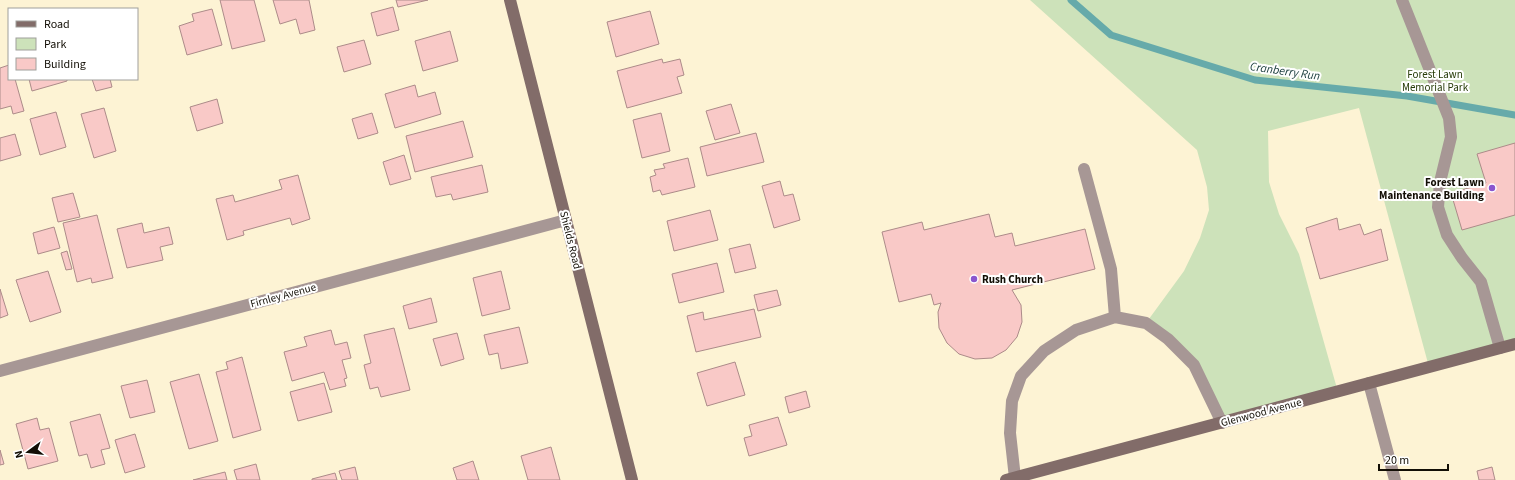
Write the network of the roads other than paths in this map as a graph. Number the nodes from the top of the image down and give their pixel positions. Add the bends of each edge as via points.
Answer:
1 (510, 0) edge
2 (1402, 0) edge
3 (1084, 169) dead end
4 (566, 220) junction
5 (1115, 318) junction
6 (1515, 344) edge
7 (1500, 348) junction
8 (0, 371) edge
9 (1368, 383) junction
10 (1222, 423) junction
11 (1011, 479) edge
12 (632, 480) edge
13 (1395, 480) edge

1 - 4 street, Shields Road
2 - 7 street via 1449,118 1451,137 1440,182 1438,207 1446,235 1481,282
3 - 5 street via 1111,269
4 - 8 street, Firnley Avenue
4 - 12 street, Shields Road
5 - 10 street via 1146,322 1168,339 1194,365
5 - 11 street via 1076,330 1044,351 1021,376 1012,401
6 - 7 street, Glenwood Avenue
7 - 9 street, Glenwood Avenue
9 - 10 street, Glenwood Avenue
9 - 13 street
10 - 11 street, Glenwood Avenue

